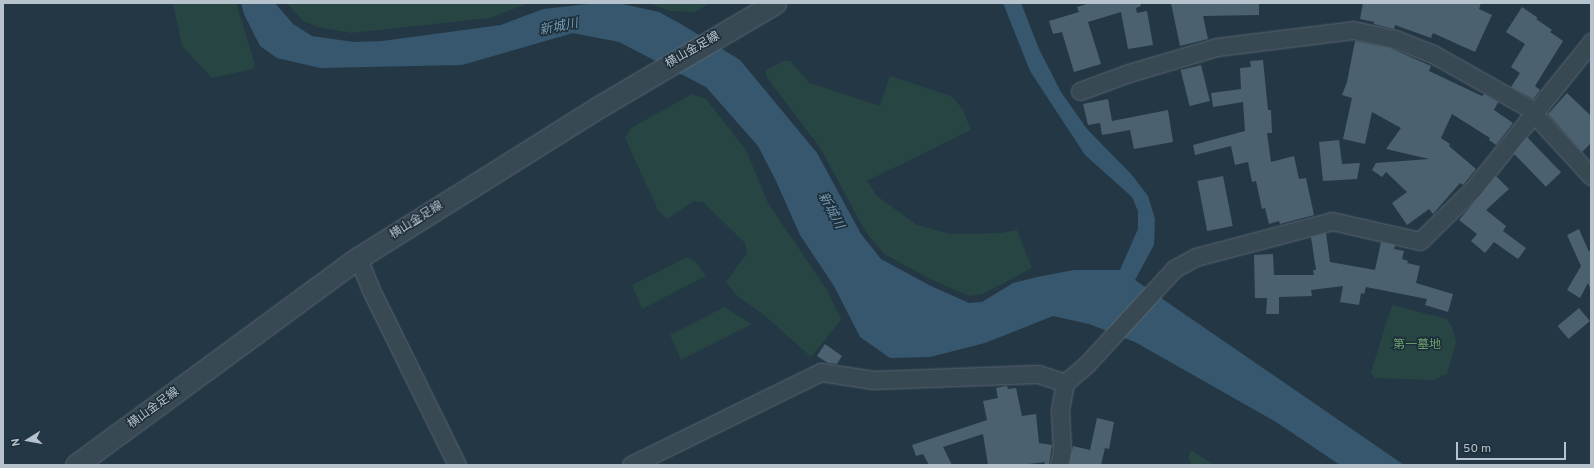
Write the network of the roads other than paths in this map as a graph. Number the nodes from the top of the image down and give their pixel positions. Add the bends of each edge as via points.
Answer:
1 (775, 3) edge
2 (1591, 42) edge
3 (1080, 91) dead end
4 (1534, 112) junction
5 (1591, 176) edge
6 (358, 258) junction
7 (1065, 383) junction
8 (76, 465) edge
9 (457, 465) edge
10 (630, 465) edge
11 (1059, 465) edge

1 - 6 street, 横山金足線 via 602,105
2 - 4 street
3 - 4 street via 1129,73 1217,47 1353,30 1395,39 1433,54
4 - 5 street
4 - 7 street via 1473,188 1420,241 1332,221 1196,257 1174,269 1087,364
6 - 8 street, 横山金足線
6 - 9 street via 370,288
7 - 10 street via 1038,374 873,380 821,372
7 - 11 street via 1060,410 1062,451

